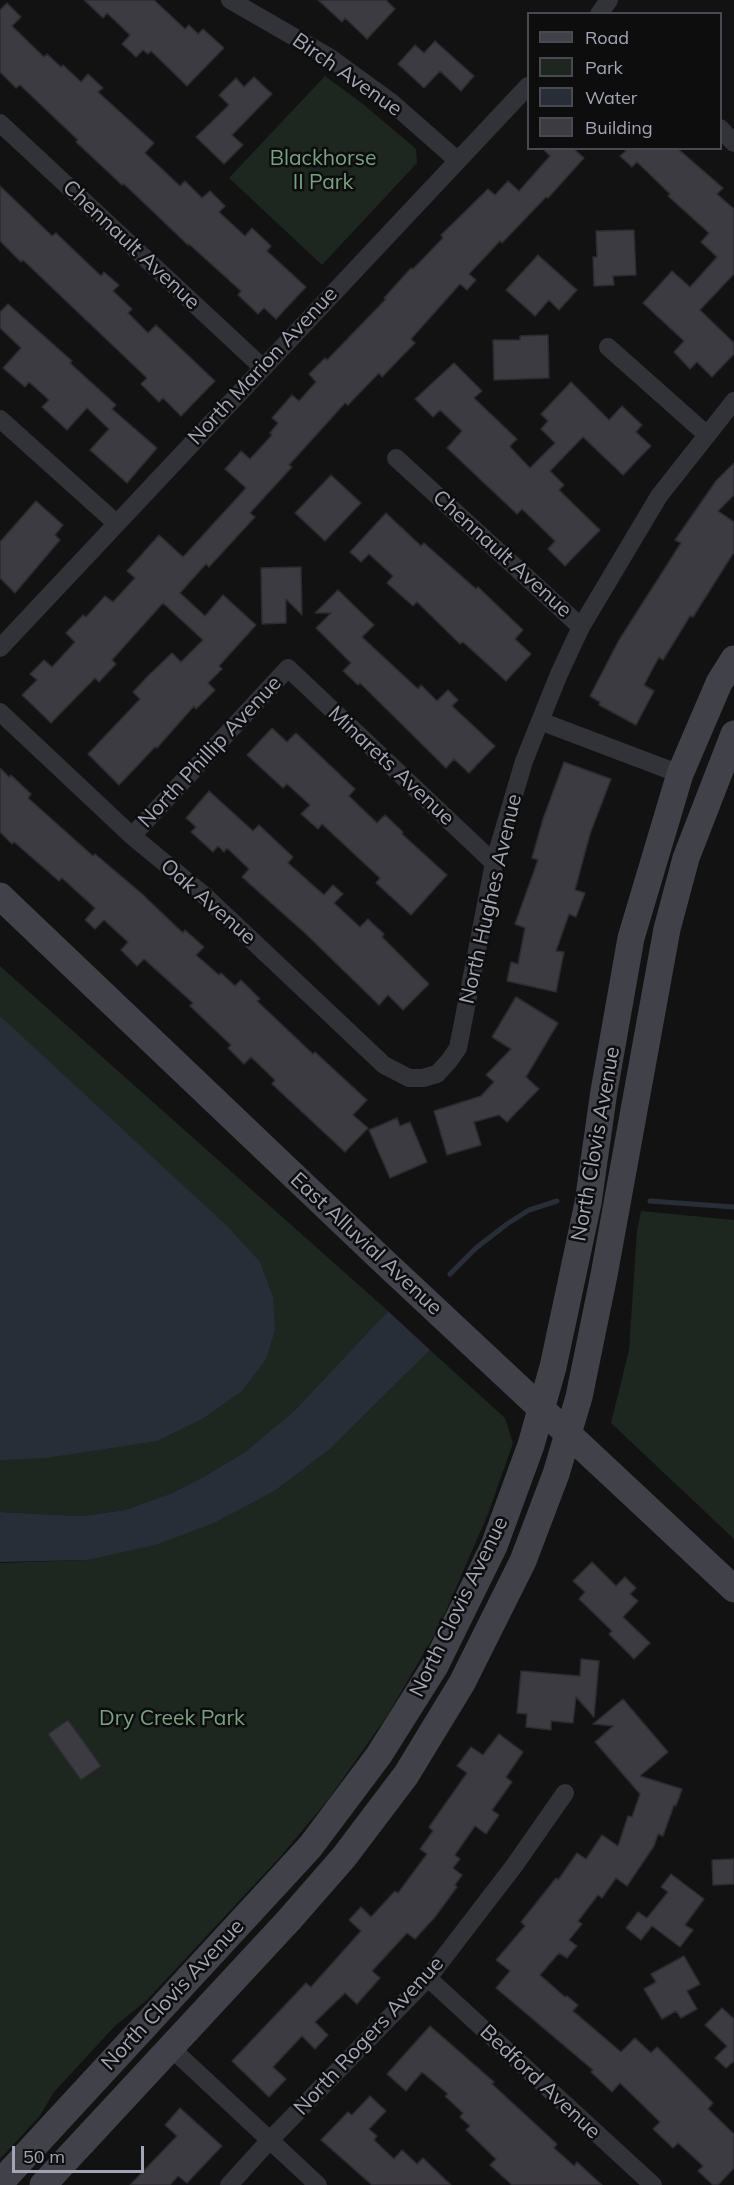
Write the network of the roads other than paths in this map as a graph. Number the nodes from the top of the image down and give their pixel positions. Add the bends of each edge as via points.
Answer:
1 (230, 0) edge
2 (527, 87) edge
3 (0, 123) edge
4 (722, 130) edge
5 (734, 143) edge
6 (457, 160) junction
7 (608, 346) dead end
8 (262, 367) junction
9 (734, 401) edge
10 (0, 419) edge
11 (706, 434) junction
12 (396, 458) dead end
13 (116, 523) junction
14 (581, 627) junction
15 (0, 648) edge
16 (734, 659) edge
17 (288, 668) joint
18 (0, 712) edge
19 (540, 721) junction
20 (734, 734) edge
21 (680, 774) junction
22 (132, 836) junction
23 (494, 863) junction
24 (0, 896) edge
25 (660, 963) junction
26 (423, 1078) joint
27 (542, 1408) junction
28 (569, 1433) junction
29 (734, 1589) edge
30 (565, 1793) dead end
31 (310, 1847) junction
32 (428, 1978) junction
33 (170, 2046) junction
34 (269, 2141) junction
35 (0, 2183) edge
36 (43, 2185) edge
37 (229, 2185) edge
38 (318, 2185) edge
39 (653, 2185) edge

1 - 6 street, Birch Avenue via 329,57 391,102
2 - 6 street, North Marion Avenue
3 - 8 street, Chennault Avenue
4 - 5 street
6 - 8 street, North Marion Avenue
7 - 11 street
8 - 13 street, North Marion Avenue
9 - 11 street, North Hughes Avenue
10 - 13 street
11 - 14 street, North Hughes Avenue via 659,496
12 - 14 street, Chennault Avenue
13 - 15 street, North Marion Avenue
14 - 19 street, North Hughes Avenue
16 - 21 main road, North Clovis Avenue via 719,683
17 - 22 street, North Phillip Avenue
17 - 23 street, Minarets Avenue
18 - 22 street, Oak Avenue
19 - 21 street
19 - 23 street, North Hughes Avenue via 510,803
20 - 25 main road, North Clovis Avenue via 686,858
21 - 25 main road via 678,824 648,934 652,955
21 - 27 main road, North Clovis Avenue via 632,938 588,1203
22 - 26 street, Oak Avenue via 205,896 384,1065 408,1078
23 - 26 street, North Hughes Avenue via 458,1048 437,1074
24 - 27 main road, East Alluvial Avenue
25 - 28 main road, North Clovis Avenue via 604,1275
27 - 28 main road, East Alluvial Avenue
27 - 31 main road, North Clovis Avenue via 494,1546 435,1666 379,1755
28 - 29 main road, East Alluvial Avenue
28 - 33 main road, North Clovis Avenue via 524,1561 462,1683 406,1775 344,1857
30 - 32 street, North Rogers Avenue
31 - 33 main road via 276,1907 172,2022
31 - 35 main road, North Clovis Avenue
32 - 34 street, North Rogers Avenue
32 - 39 street, Bedford Avenue
33 - 34 street
33 - 36 main road, North Clovis Avenue
34 - 37 street, North Rogers Avenue
34 - 38 street

